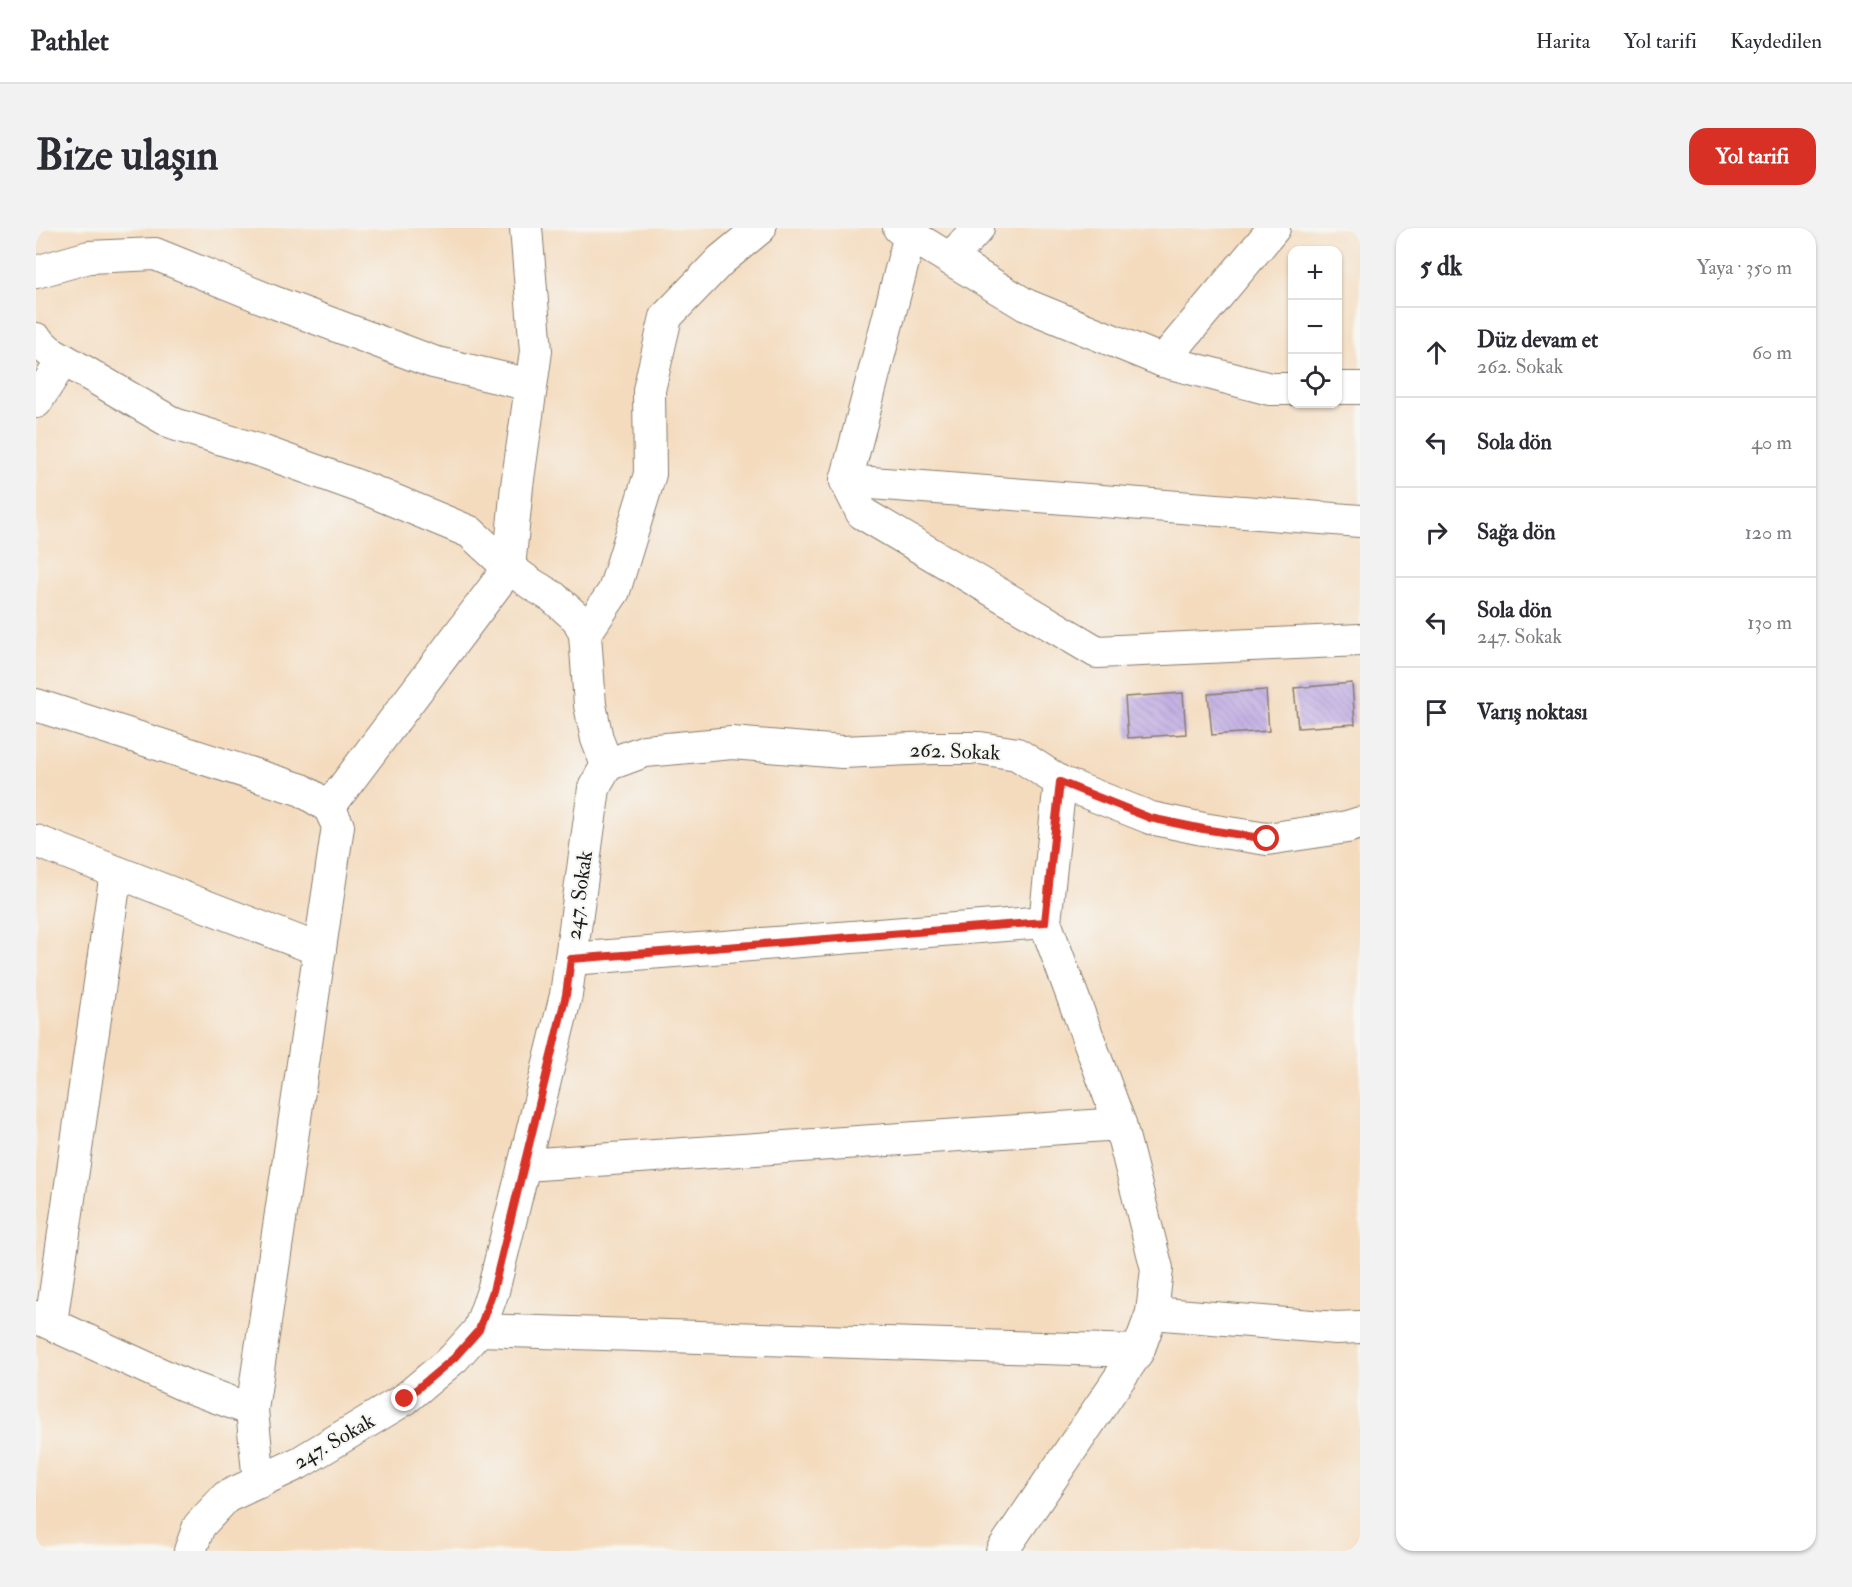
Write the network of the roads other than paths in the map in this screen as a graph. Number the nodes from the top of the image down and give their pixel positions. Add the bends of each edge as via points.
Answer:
1 (526, 228) edge
2 (760, 228) edge
3 (978, 228) edge
4 (1274, 228) edge
5 (902, 230) edge
6 (950, 259) junction
7 (36, 273) edge
8 (36, 339) edge
9 (63, 360) junction
10 (1162, 361) junction
11 (531, 385) junction
12 (1342, 388) edge
13 (1360, 388) edge
14 (1288, 389) edge
15 (36, 402) edge
16 (846, 481) junction
17 (1360, 521) edge
18 (509, 568) junction
19 (585, 634) junction
20 (1360, 640) edge
21 (36, 705) edge
22 (607, 765) junction
23 (1060, 782) junction
24 (329, 807) junction
25 (1360, 823) edge
26 (36, 841) edge
27 (116, 872) junction
28 (1045, 922) junction
29 (320, 950) junction
30 (571, 959) junction
31 (1120, 1124) junction
32 (524, 1165) junction
33 (1152, 1313) junction
34 (43, 1320) edge
35 (1360, 1327) edge
36 (479, 1330) junction
37 (1138, 1351) junction
38 (252, 1410) junction
39 (259, 1482) junction
40 (190, 1551) edge
41 (1002, 1551) edge

1 - 11 street via 536,351
2 - 19 street via 721,260 666,317 649,390 650,474 614,591
3 - 6 street
4 - 10 street
5 - 6 street
5 - 16 street
6 - 10 street via 1026,305
7 - 11 street via 88,257 155,254 433,362
8 - 9 street
9 - 15 street
9 - 18 street via 174,424 369,490 470,532
10 - 14 street via 1270,389
11 - 18 street
12 - 13 street
16 - 17 street
16 - 20 street via 862,513 1097,652
18 - 19 street via 553,597 578,619
18 - 24 street
19 - 22 street via 591,705
21 - 24 street via 302,790
22 - 23 street, 262. Sokak via 645,751 732,743 842,752 980,748 1017,754
22 - 30 street, 247. Sokak via 594,788
23 - 25 street, 262. Sokak via 1150,818 1267,839
23 - 28 street
24 - 29 street via 338,826
26 - 27 street
27 - 29 street
27 - 34 street
28 - 30 street
28 - 31 street
29 - 38 street
30 - 32 street, 247. Sokak via 566,995
31 - 32 street
31 - 33 street via 1157,1269
32 - 36 street, 247. Sokak via 493,1291
33 - 35 street
33 - 37 street
34 - 38 street via 184,1385
36 - 37 street
36 - 39 street, 247. Sokak via 454,1358 405,1399 299,1463
37 - 41 street
38 - 39 street
39 - 40 street, 247. Sokak via 226,1497 200,1526

